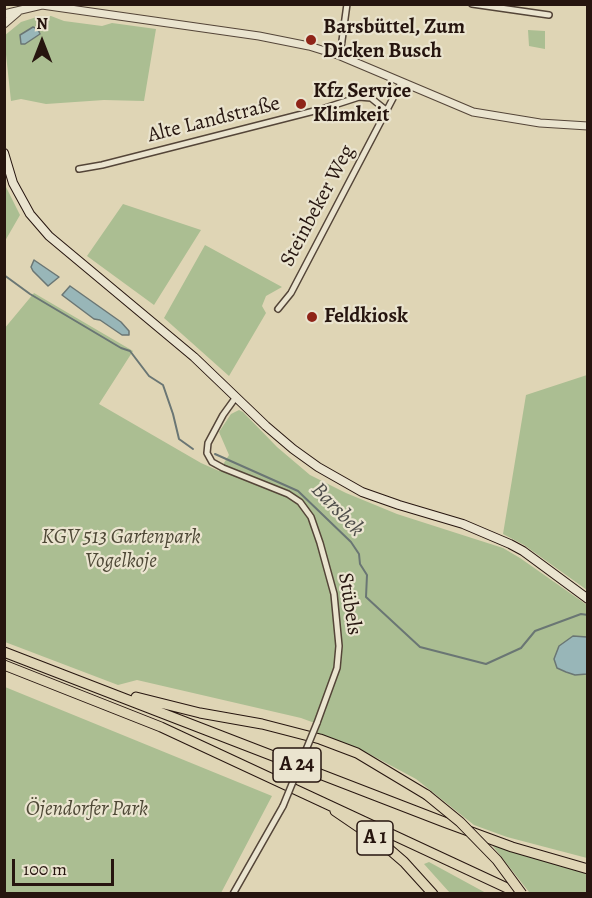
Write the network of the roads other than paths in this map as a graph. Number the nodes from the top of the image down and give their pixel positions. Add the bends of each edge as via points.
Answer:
1 (347, 4) edge
2 (472, 4) edge
3 (18, 12) junction
4 (4, 14) edge
5 (549, 15) dead end
6 (4, 24) edge
7 (338, 56) junction
8 (401, 83) junction
9 (387, 111) junction
10 (588, 126) edge
11 (4, 153) edge
12 (79, 169) dead end
13 (278, 309) dead end
14 (236, 397) junction
15 (588, 599) edge
16 (4, 652) edge
17 (4, 665) edge
18 (83, 682) junction
19 (308, 793) junction
20 (588, 869) edge
21 (233, 894) edge
22 (433, 894) edge
23 (521, 894) edge

1 - 7 street
2 - 5 street
3 - 4 street
3 - 6 street
3 - 7 street via 42,5 259,36
7 - 8 street
8 - 9 street, Steinbeker Weg
8 - 10 street via 473,112
9 - 12 street, Alte Landstraße via 371,98 359,97 322,110
9 - 13 street, Steinbeker Weg via 291,293
11 - 14 main road via 13,183 30,214 55,242 194,357
14 - 15 main road via 292,448 346,484 492,536 523,551
14 - 21 street, Stübels, bridge via 208,443 207,453 212,462 223,468 288,494 300,502 310,517 334,594 338,657 317,723 283,806
16 - 18 highway, A 24
17 - 19 highway, A 24 via 119,709
18 - 20 highway, A 24 via 444,822
18 - 23 highway, A 24, bridge via 320,739 357,753 427,795 459,822 497,860
19 - 22 highway, A 1 via 382,843
19 - 23 highway, A 24

